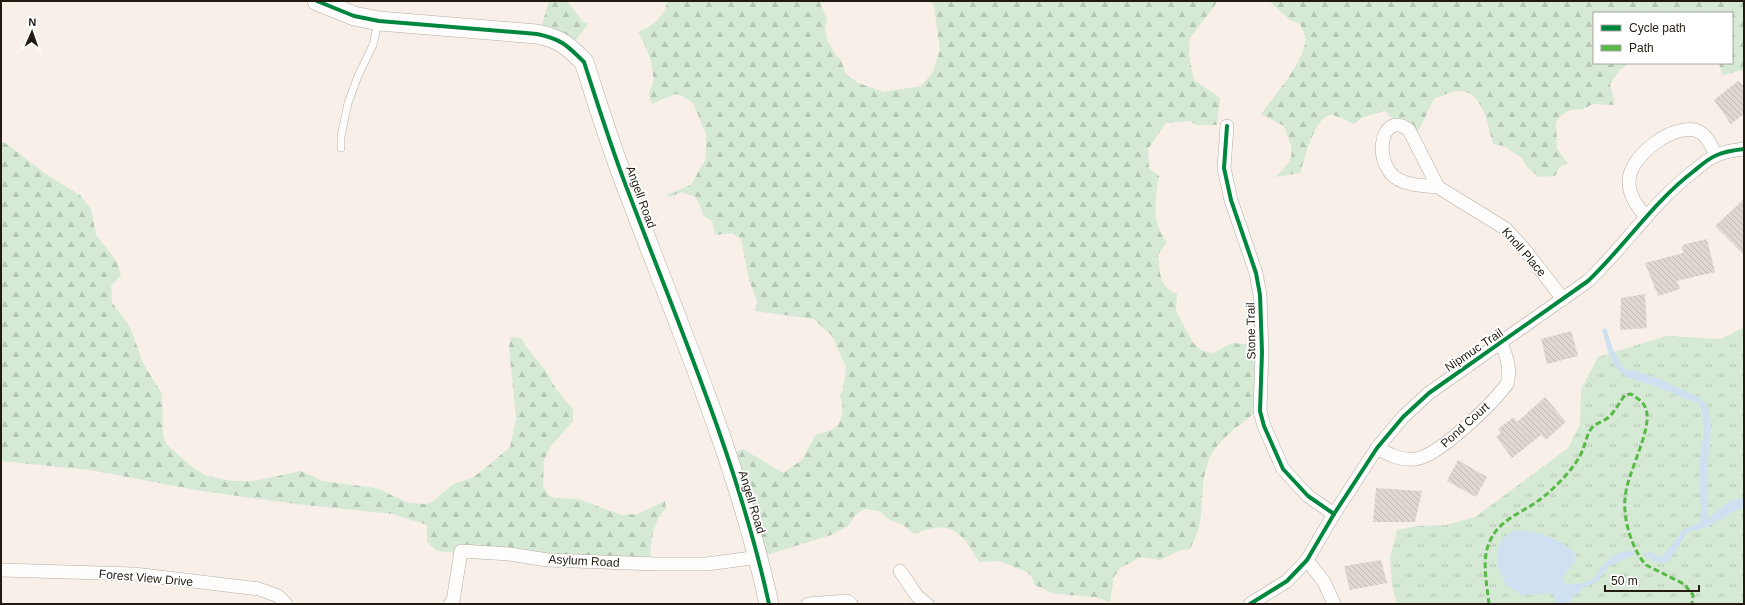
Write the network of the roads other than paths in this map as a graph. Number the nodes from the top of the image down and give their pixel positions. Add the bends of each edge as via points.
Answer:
1 (317, 1) edge
2 (378, 21) junction
3 (1227, 126) dead end
4 (341, 148) dead end
5 (1744, 150) edge
6 (1716, 155) junction
7 (1438, 188) junction
8 (1646, 217) junction
9 (1563, 299) junction
10 (1501, 343) junction
11 (1377, 448) junction
12 (1334, 514) junction
13 (759, 557) junction
14 (1307, 560) junction
15 (1, 570) edge
16 (900, 571) dead end
17 (453, 603) edge
18 (286, 604) edge
19 (769, 604) edge
20 (808, 604) edge
21 (851, 604) edge
22 (927, 604) edge
23 (1250, 604) edge
24 (1334, 604) edge

1 - 2 street, Angell Road via 354,16
2 - 4 lane via 373,45 348,103
2 - 13 street, Angell Road via 554,37 584,62 630,197 726,451
3 - 12 street, Stone Trail via 1224,168 1260,295 1260,411 1264,426 1283,469 1308,496
5 - 6 street, Nipmuc Trail
6 - 8 street, Nipmuc Trail via 1682,180
6 - 8 street via 1706,137 1693,130 1682,130 1666,136 1649,148 1632,168 1629,180 1635,204
7 - 7 street, Knoll Place via 1409,130 1395,126 1388,129 1383,137 1382,150 1391,174 1404,182
7 - 9 street, Knoll Place via 1506,229
8 - 9 street, Nipmuc Trail via 1588,282
9 - 10 street, Nipmuc Trail
10 - 11 street, Nipmuc Trail via 1429,393 1403,417
10 - 11 street, Pond Court via 1509,364 1507,384 1503,391 1446,443 1435,452 1414,460 1396,457
11 - 12 street, Nipmuc Trail
12 - 14 street, Nipmuc Trail
13 - 17 street, Asylum Road via 707,564 656,564 548,560 461,551
13 - 19 street, Angell Road
14 - 23 street, Nipmuc Trail via 1287,581
14 - 24 street via 1324,582
15 - 18 street, Forest View Drive via 134,574 259,590 278,596
16 - 22 street via 917,596
20 - 21 street via 847,601

